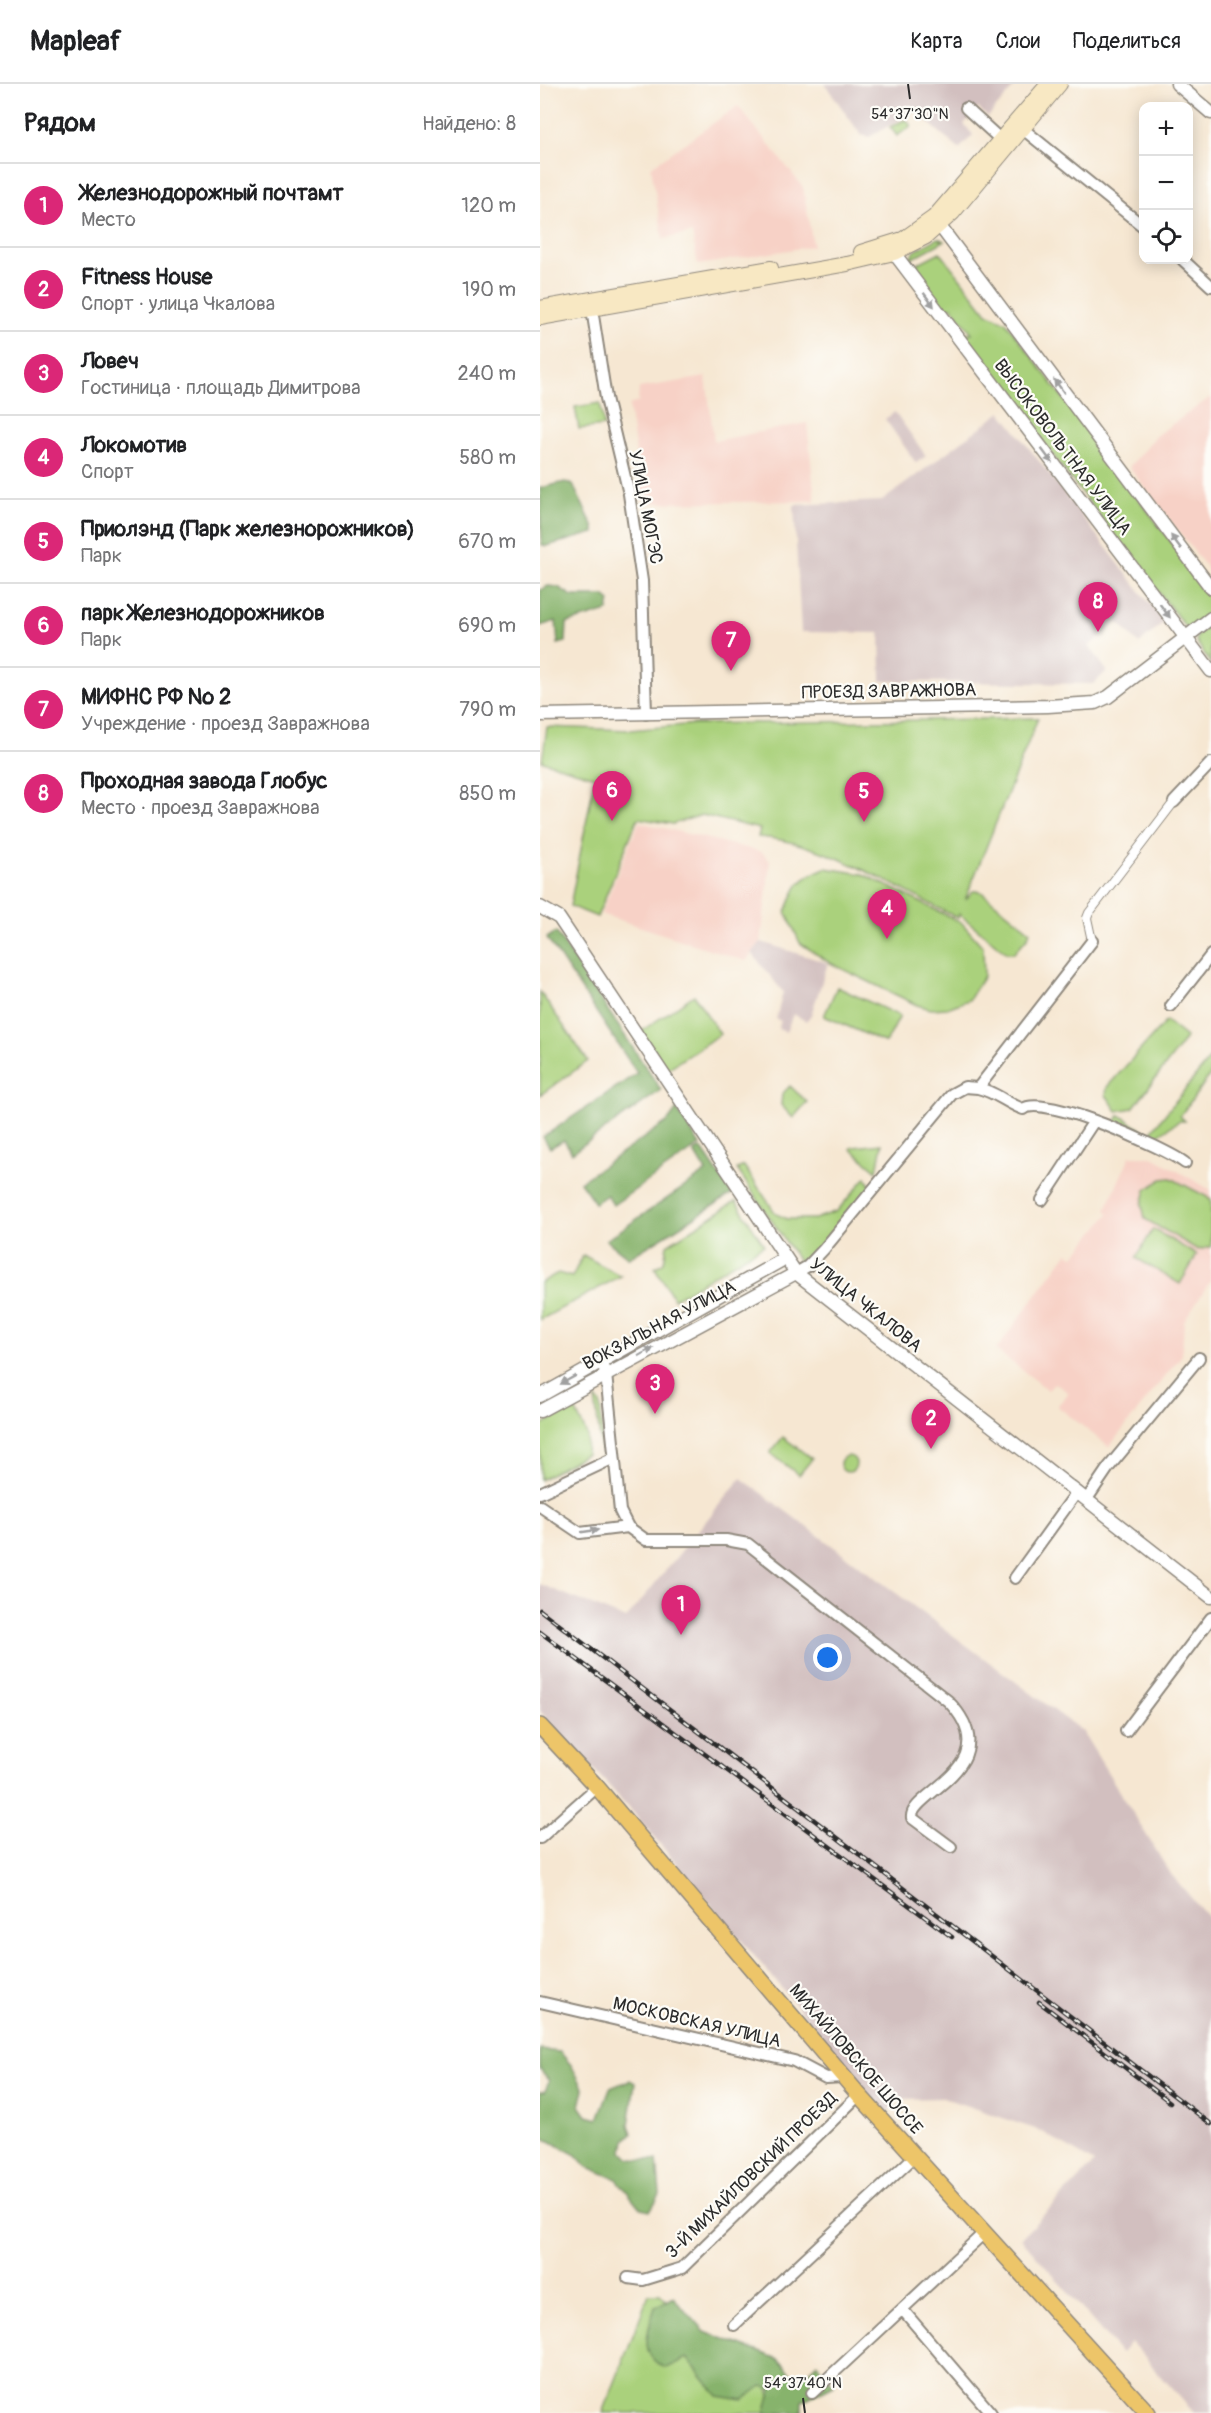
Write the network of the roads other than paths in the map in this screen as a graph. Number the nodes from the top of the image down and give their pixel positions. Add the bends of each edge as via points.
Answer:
1 (1048, 84) edge
2 (1060, 84) edge
3 (1178, 84) edge
4 (966, 108) dead end
5 (1211, 113) edge
6 (1019, 126) junction
7 (1005, 143) junction
8 (937, 221) junction
9 (1139, 224) edge
10 (891, 249) junction
11 (1187, 264) edge
12 (718, 281) junction
13 (1211, 286) edge
14 (540, 308) edge
15 (592, 309) junction
16 (540, 318) edge
17 (1211, 588) edge
18 (1211, 618) edge
19 (1186, 638) junction
20 (1211, 671) edge
21 (646, 714) junction
22 (540, 715) edge
23 (1211, 763) edge
24 (1174, 802) joint
25 (540, 907) edge
26 (1092, 940) joint
27 (1211, 955) edge
28 (1171, 1006) dead end
29 (978, 1088) junction
30 (1094, 1121) junction
31 (1185, 1163) dead end
32 (1042, 1200) dead end
33 (786, 1258) junction
34 (796, 1273) junction
35 (1199, 1358) dead end
36 (601, 1361) junction
37 (606, 1374) junction
38 (540, 1396) edge
39 (540, 1411) edge
40 (614, 1458) junction
41 (540, 1493) edge
42 (1082, 1496) junction
43 (540, 1506) edge
44 (628, 1527) junction
45 (1015, 1578) dead end
46 (1211, 1597) edge
47 (1211, 1618) edge
48 (540, 1726) edge
49 (1126, 1731) dead end
50 (597, 1787) junction
51 (540, 1838) edge
52 (951, 1847) dead end
53 (540, 2002) edge
54 (843, 2077) junction
55 (859, 2095) junction
56 (915, 2156) junction
57 (985, 2232) junction
58 (628, 2278) dead end
59 (902, 2309) junction
60 (734, 2325) dead end
61 (812, 2393) dead end
62 (992, 2413) edge
63 (1148, 2413) edge

1 - 6 main road
2 - 6 main road
3 - 5 street
4 - 7 street
6 - 7 main road
6 - 9 street
7 - 8 main road
8 - 10 main road via 920,241
17 -> 8 street, ВЫСОКОВОЛЬТНАЯ УЛИЦА
10 - 12 main road via 847,264
10 -> 19 street, ВЫСОКОВОЛЬТНАЯ УЛИЦА
11 - 13 street
12 - 14 main road
12 - 15 main road
15 - 16 main road
15 - 21 street, УЛИЦА МОГЭС via 642,581
18 - 19 street, ПРОЕЗД ЗАВРАЖНОВА
19 - 20 street, ВЫСОКОВОЛЬТНАЯ УЛИЦА
19 - 21 street, ПРОЕЗД ЗАВРАЖНОВА via 1095,703
21 - 22 street, ПРОЕЗД ЗАВРАЖНОВА
23 - 24 street
24 - 26 street via 1089,912
25 - 33 street, УЛИЦА ЧКАЛОВА via 560,918
26 - 29 street
27 - 28 street
29 - 30 street via 994,1092 1023,1110 1029,1105 1047,1105
29 - 34 street via 965,1087 952,1094 824,1249
30 - 31 street via 1139,1141 1153,1143
30 - 32 street
33 - 34 street, УЛИЦА ЧКАЛОВА
33 - 36 street, ВОКЗАЛЬНАЯ УЛИЦА
37 -> 34 street, ВОКЗАЛЬНАЯ УЛИЦА
34 - 42 street, УЛИЦА ЧКАЛОВА
35 - 42 street
36 - 37 street
36 -> 38 street, ВОКЗАЛЬНАЯ УЛИЦА
37 - 39 street, ВОКЗАЛЬНАЯ УЛИЦА
37 - 40 street
40 - 41 street
40 - 44 street via 620,1511
42 - 45 street
42 - 46 street, УЛИЦА ЧКАЛОВА
43 -> 44 street via 580,1533
44 - 52 street via 646,1540 726,1540 748,1544 948,1701 963,1716 969,1734 965,1757 945,1784 911,1813 912,1818
47 - 49 street
48 - 50 main road, МИХАЙЛОВСКОЕ ШОССЕ
50 - 51 street
50 - 54 main road, МИХАЙЛОВСКОЕ ШОССЕ
53 - 54 street, МОСКОВСКАЯ УЛИЦА via 794,2061 826,2078
54 - 55 main road, МИХАЙЛОВСКОЕ ШОССЕ
55 - 56 main road, МИХАЙЛОВСКОЕ ШОССЕ
55 - 58 street, 3-Й МИХАЙЛОВСКИЙ ПРОЕЗД via 682,2268 644,2280
56 - 57 main road, МИХАЙЛОВСКОЕ ШОССЕ
56 - 60 street
57 - 59 street
57 - 63 main road, МИХАЙЛОВСКОЕ ШОССЕ
59 - 61 street
59 - 62 street

